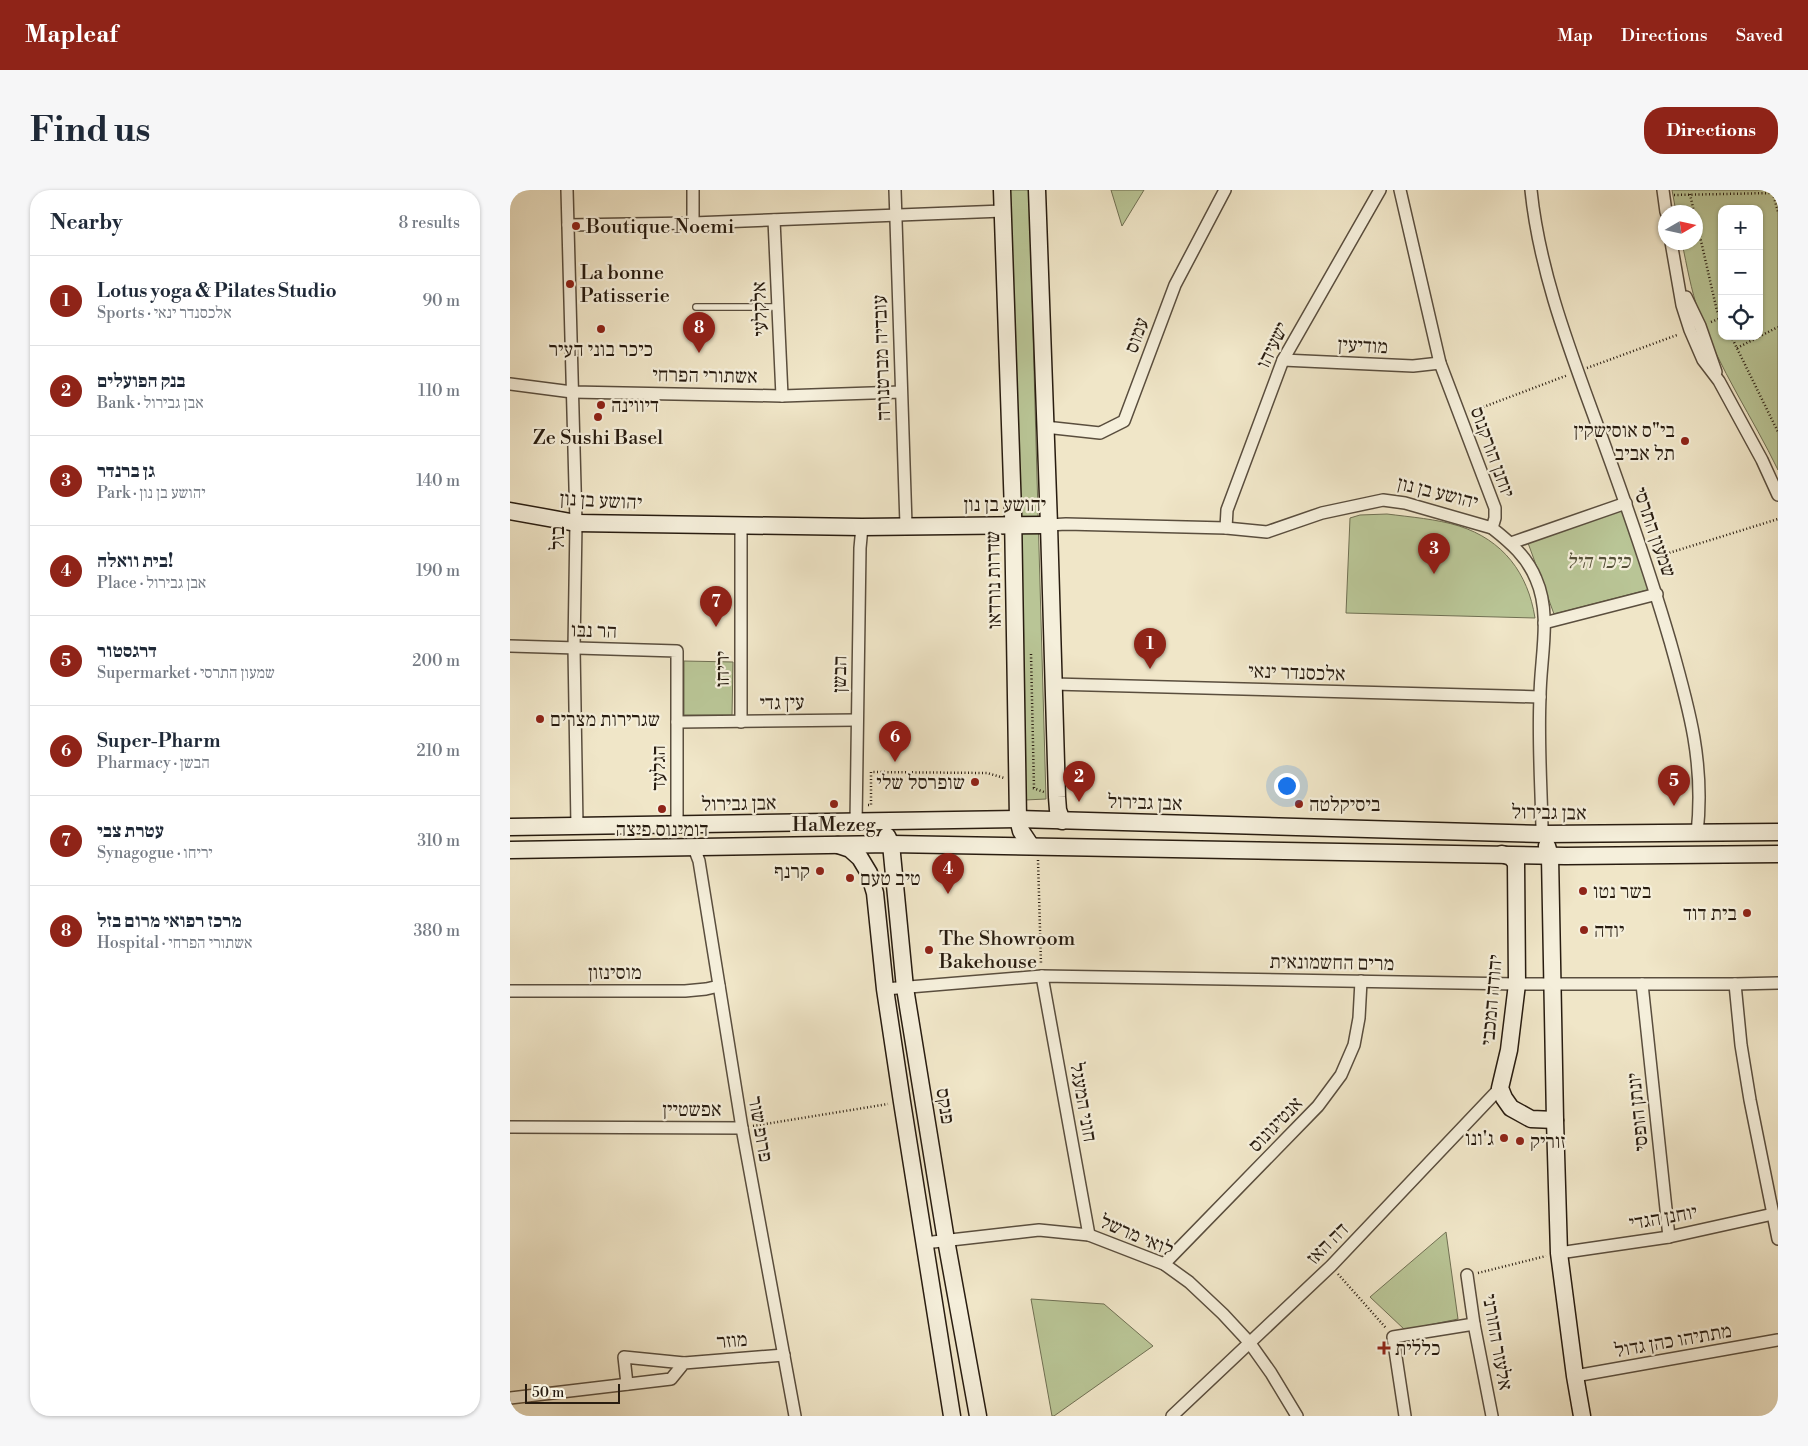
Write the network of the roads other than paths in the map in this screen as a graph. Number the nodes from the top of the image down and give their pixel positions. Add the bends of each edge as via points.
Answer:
1 (567, 190) edge
2 (693, 190) edge
3 (895, 190) edge
4 (1002, 190) edge
5 (1037, 190) edge
6 (1225, 190) edge
7 (1380, 190) edge
8 (1400, 190) edge
9 (1531, 190) edge
10 (1663, 192) edge
11 (1665, 205) edge
12 (1003, 211) junction
13 (896, 215) junction
14 (774, 220) junction
15 (693, 223) junction
16 (568, 225) junction
17 (1673, 250) edge
18 (696, 307) dead end
19 (778, 308) junction
20 (1283, 360) junction
21 (1440, 363) junction
22 (510, 384) edge
23 (572, 392) junction
24 (901, 392) junction
25 (782, 396) junction
26 (1045, 427) junction
27 (1778, 495) edge
28 (1626, 503) junction
29 (510, 511) edge
30 (576, 524) junction
31 (906, 525) junction
32 (1013, 525) junction
33 (1049, 525) junction
34 (741, 526) junction
35 (862, 526) junction
36 (1226, 528) junction
37 (1492, 528) junction
38 (1512, 543) junction
39 (1656, 594) junction
40 (1544, 623) junction
41 (510, 646) edge
42 (574, 648) junction
43 (677, 651) joint
44 (1053, 684) junction
45 (1540, 697) junction
46 (857, 720) junction
47 (677, 722) junction
48 (741, 722) junction
49 (1018, 819) junction
50 (1062, 821) junction
51 (856, 823) junction
52 (677, 824) junction
53 (577, 826) junction
54 (510, 827) edge
55 (1778, 832) edge
56 (1544, 834) junction
57 (1697, 834) junction
58 (836, 844) junction
59 (892, 844) junction
60 (1034, 846) junction
61 (694, 848) junction
62 (510, 850) edge
63 (1502, 854) junction
64 (1778, 854) edge
65 (1550, 856) junction
66 (1042, 976) junction
67 (1361, 981) junction
68 (1553, 983) junction
69 (1778, 983) edge
70 (1517, 984) junction
71 (1642, 984) junction
72 (1735, 984) junction
73 (719, 986) junction
74 (905, 988) junction
75 (885, 989) junction
76 (510, 991) edge
77 (1500, 1088) junction
78 (1555, 1120) junction
79 (510, 1127) edge
80 (742, 1128) junction
81 (1773, 1214) junction
82 (1089, 1234) junction
83 (1668, 1237) junction
84 (946, 1240) junction
85 (1778, 1240) edge
86 (924, 1243) junction
87 (1559, 1253) junction
88 (1164, 1264) junction
89 (1467, 1275) road end
90 (1474, 1324) junction
91 (1778, 1340) edge
92 (1249, 1342) junction
93 (784, 1355) junction
94 (684, 1362) junction
95 (1574, 1376) junction
96 (627, 1384) junction
97 (510, 1398) edge
98 (795, 1416) edge
99 (952, 1416) edge
100 (978, 1416) edge
101 (1172, 1416) edge
102 (1297, 1416) edge
103 (1405, 1416) edge
104 (1492, 1416) edge
105 (1582, 1416) edge

1 - 16 street, בזל
2 - 15 street
3 - 13 street, עובדיה מברטנורה
4 - 12 main road, שדרות נורדאו
5 - 26 main road
6 - 26 street, עמוס via 1175,285 1124,421 1100,433
7 - 20 street, ישעיהו
8 - 21 street, יוחנן הורקנוס
9 - 28 street, שמעון התרסי via 1544,267
10 - 11 street
12 - 13 street
12 - 32 main road, שדרות נורדאו
13 - 14 street
13 - 24 street, עובדיה מברטנורה
14 - 15 street
14 - 19 street, אלקלעי
15 - 16 street
16 - 23 street, בזל
17 - 27 street via 1682,305 1690,330 1703,360 1719,381
18 - 19 lane
19 - 25 street, אלקלעי
20 - 21 street, מודיעין via 1413,366
20 - 36 street, ישעיהו via 1227,510
21 - 37 street, יוחנן הורקנוס via 1495,508
22 - 23 street, אשתורי הפרחי
23 - 25 street, אשתורי הפרחי
23 - 30 street, בזל
24 - 25 street, אשתורי הפרחי
24 - 31 street, עובדיה מברטנורה
26 - 33 main road
28 - 38 street
28 - 39 street, שמעון התרסי
29 - 30 main road, יהושע בן נון
30 - 34 main road, יהושע בן נון
30 - 42 street, בזל
31 - 32 main road, יהושע בן נון
31 - 35 main road, יהושע בן נון
32 - 33 main road, יהושע בן נון
32 - 49 main road, שדרות נורדאו
33 - 36 street, יהושע בן נון
33 - 44 main road
34 - 35 main road, יהושע בן נון
34 - 48 street, יריחו
35 - 46 street, הבשן
36 - 37 street, יהושע בן נון via 1268,532 1322,513 1383,500 1405,503
37 - 38 street, יוחנן הורקנוס
38 - 40 street, יוחנן הורקנוס via 1537,580 1542,595
39 - 40 street
39 - 57 street, שמעון התרסי via 1692,726 1700,777
40 - 45 street, יוחנן הורקנוס
41 - 42 street, הר נבו
42 - 43 street, הר נבו
42 - 53 street, בזל
43 - 47 street, הגלעד
44 - 45 street, אלכסנדר ינאי
44 - 50 main road via 1057,796
45 - 56 street, יוחנן הורקנוס
46 - 48 street, עין גדי
46 - 51 street, הבשן
47 - 48 street, עין גדי
47 - 52 street, הגלעד
49 - 50 main road, אבן גבירול
49 - 51 main road, אבן גבירול
49 - 60 main road, שדרות נורדאו via 1021,831
50 - 56 main road, אבן גבירול
51 - 52 main road, אבן גבירול
51 - 59 main road via 881,830
52 - 53 main road, אבן גבירול
53 - 54 main road, אבן גבירול
55 - 57 main road, אבן גבירול
56 - 57 main road, אבן גבירול
56 - 65 main road
58 - 59 main road
58 - 61 main road
58 - 75 main road via 855,853 865,864 872,880
59 - 60 main road
59 - 74 main road, פנקס
60 - 63 main road
61 - 62 main road
61 - 73 street, פרופ שור via 699,861
63 - 65 main road
63 - 70 main road, יהודה המכבי via 1516,863
64 - 65 main road
65 - 68 main road
66 - 67 street, מרים החשמונאית
66 - 74 street, מרים החשמונאית
66 - 82 street, חוני המעגל
67 - 70 street, מרים החשמונאית
67 - 88 street, אנטיגונוס via 1354,1045 1341,1075 1318,1106
68 - 70 street, מרים החשמונאית
68 - 71 street, מרים החשמונאית
68 - 78 main road
69 - 72 street, מרים החשמונאית
70 - 77 main road, יהודה המכבי via 1509,1050
71 - 72 street, מרים החשמונאית
71 - 83 street, יונתן הופסי
72 - 81 street via 1750,1100
73 - 76 street, מוסינזון via 685,990
73 - 80 street, פרופ שור
74 - 75 street, מרים החשמונאית
74 - 84 main road, פנקס
75 - 86 main road
77 - 78 main road via 1511,1108 1531,1120
77 - 92 street, דה האז via 1331,1266
78 - 87 main road
79 - 80 street, אפשטיין
80 - 93 street, פרופ שור
81 - 83 street, יוחנן הגדי
81 - 85 street
82 - 84 street, לואי מרשל via 1039,1230
82 - 88 street, לואי מרשל
83 - 87 street, יוחנן הגדי
84 - 86 street, לואי מרשל
84 - 100 main road, פנקס
86 - 99 main road
87 - 95 main road
88 - 92 street, לואי מרשל via 1189,1282
89 - 90 street, אלעזר החורני
90 - 103 street via 1393,1337
90 - 104 street, אלעזר החורני
91 - 95 street, מתתיהו כהן גדול
92 - 101 street, דה האז
92 - 102 street, לואי מרשל
93 - 94 street, מוזר
93 - 98 street, פרופ שור
94 - 96 street via 671,1379
94 - 96 street, מוזר via 624,1357
95 - 105 main road
96 - 97 street

